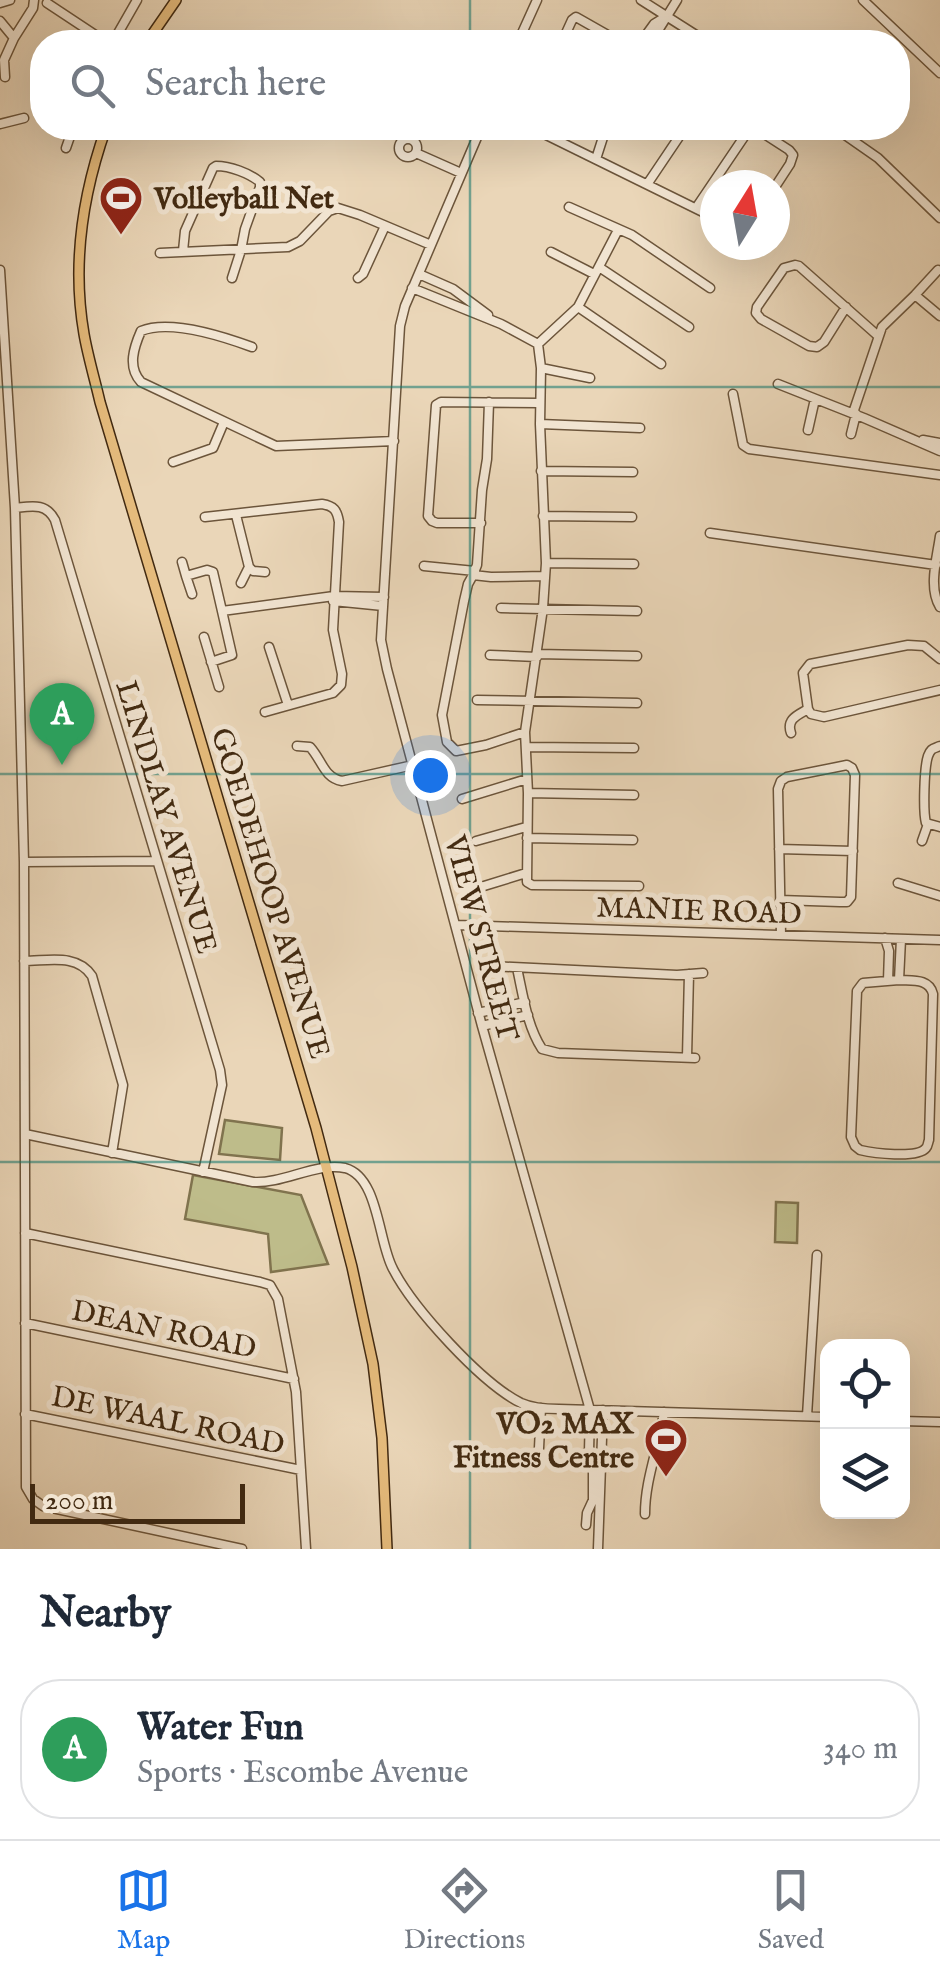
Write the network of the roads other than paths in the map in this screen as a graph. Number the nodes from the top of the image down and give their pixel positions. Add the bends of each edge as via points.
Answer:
1 (10, 0) edge
2 (34, 0) edge
3 (137, 0) edge
4 (176, 0) edge
5 (536, 0) edge
6 (641, 0) edge
7 (677, 0) edge
8 (862, 0) edge
9 (0, 4) edge
10 (47, 4) dead end
11 (667, 16) junction
12 (0, 20) edge
13 (90, 30) edge
14 (118, 30) edge
15 (155, 30) edge
16 (523, 30) edge
17 (567, 30) edge
18 (599, 30) edge
19 (650, 30) edge
20 (658, 30) edge
21 (689, 30) edge
22 (894, 30) edge
23 (14, 38) junction
24 (910, 44) edge
25 (940, 72) edge
26 (4, 77) dead end
27 (24, 118) dead end
28 (0, 124) edge
29 (69, 140) edge
30 (102, 140) edge
31 (404, 140) joint
32 (476, 140) edge
33 (557, 140) edge
34 (602, 140) edge
35 (677, 140) edge
36 (744, 140) edge
37 (773, 140) edge
38 (852, 140) edge
39 (66, 148) dead end
40 (416, 153) junction
41 (596, 159) junction
42 (786, 170) edge
43 (462, 173) junction
44 (648, 184) junction
45 (569, 207) dead end
46 (696, 208) junction
47 (700, 210) edge
48 (940, 218) edge
49 (385, 226) junction
50 (618, 230) junction
51 (431, 245) junction
52 (242, 250) junction
53 (183, 251) junction
54 (551, 252) dead end
55 (160, 253) dead end
56 (0, 270) edge
57 (597, 270) junction
58 (938, 270) dead end
59 (419, 274) junction
60 (232, 278) dead end
61 (358, 278) dead end
62 (412, 288) junction
63 (710, 288) dead end
64 (916, 295) junction
65 (578, 307) junction
66 (846, 307) junction
67 (940, 316) edge
68 (501, 324) junction
69 (689, 327) dead end
70 (877, 336) junction
71 (538, 344) junction
72 (252, 347) dead end
73 (661, 364) dead end
74 (541, 368) junction
75 (590, 378) dead end
76 (778, 384) dead end
77 (733, 394) dead end
78 (815, 399) junction
79 (489, 402) junction
80 (540, 403) junction
81 (855, 414) junction
82 (224, 422) junction
83 (540, 424) junction
84 (640, 428) dead end
85 (808, 430) dead end
86 (852, 434) dead end
87 (914, 438) junction
88 (394, 441) junction
89 (940, 443) edge
90 (940, 451) edge
91 (172, 462) dead end
92 (542, 471) junction
93 (633, 472) dead end
94 (940, 475) edge
95 (16, 508) junction
96 (236, 515) junction
97 (543, 516) junction
98 (205, 517) dead end
99 (632, 517) dead end
100 (480, 523) junction
101 (710, 534) dead end
102 (940, 536) edge
103 (182, 562) dead end
104 (546, 563) junction
105 (938, 563) edge
106 (634, 564) dead end
107 (424, 566) dead end
108 (249, 567) junction
109 (265, 572) dead end
110 (474, 573) junction
111 (186, 576) junction
112 (545, 576) junction
113 (241, 582) dead end
114 (192, 594) dead end
115 (331, 598) junction
116 (384, 602) junction
117 (940, 607) edge
118 (501, 608) dead end
119 (543, 608) junction
120 (637, 611) dead end
121 (222, 612) junction
122 (204, 638) dead end
123 (269, 647) dead end
124 (490, 654) dead end
125 (537, 655) junction
126 (637, 656) dead end
127 (940, 659) edge
128 (211, 662) junction
129 (219, 688) dead end
130 (940, 690) edge
131 (477, 700) dead end
132 (530, 702) junction
133 (637, 704) dead end
134 (288, 705) junction
135 (808, 709) junction
136 (265, 712) dead end
137 (526, 732) junction
138 (791, 732) dead end
139 (298, 746) dead end
140 (940, 746) edge
141 (527, 747) junction
142 (634, 748) dead end
143 (413, 765) junction
144 (528, 780) junction
145 (528, 792) junction
146 (634, 795) dead end
147 (462, 799) dead end
148 (928, 824) junction
149 (526, 827) junction
150 (940, 827) edge
151 (528, 838) junction
152 (633, 840) dead end
153 (476, 841) dead end
154 (922, 842) dead end
155 (780, 849) junction
156 (853, 850) junction
157 (157, 861) junction
158 (24, 862) junction
159 (526, 873) junction
160 (898, 883) dead end
161 (484, 886) dead end
162 (639, 886) dead end
163 (940, 896) edge
164 (780, 900) junction
165 (456, 925) junction
166 (781, 935) junction
167 (886, 938) junction
168 (901, 939) junction
169 (940, 940) edge
170 (24, 962) junction
171 (492, 966) dead end
172 (516, 968) junction
173 (703, 973) dead end
174 (689, 974) junction
175 (899, 980) junction
176 (888, 981) junction
177 (525, 1002) junction
178 (478, 1014) junction
179 (528, 1015) junction
180 (482, 1026) junction
181 (24, 1134) junction
182 (112, 1153) junction
183 (327, 1168) junction
184 (203, 1172) junction
185 (25, 1233) junction
186 (817, 1255) dead end
187 (25, 1323) junction
188 (294, 1379) junction
189 (541, 1408) junction
190 (590, 1410) junction
191 (603, 1410) junction
192 (664, 1412) junction
193 (25, 1414) junction
194 (807, 1416) junction
195 (820, 1417) edge
196 (910, 1421) edge
197 (940, 1422) edge
198 (539, 1448) dead end
199 (301, 1470) junction
200 (645, 1514) dead end
201 (586, 1526) dead end
202 (242, 1549) edge
203 (306, 1549) edge
204 (387, 1549) edge
205 (598, 1549) edge

1 - 9 street
2 - 23 street
3 - 14 street
4 - 15 main road
5 - 16 street
6 - 11 street
7 - 11 street
8 - 22 street
10 - 13 street
11 - 19 street
11 - 20 street
11 - 21 street
12 - 23 street
17 - 18 street via 576,17
23 - 26 street
24 - 25 street
27 - 28 street
29 - 39 street
30 - 183 main road, GOEDEHOOP AVENUE via 89,182 80,256 84,332
31 - 40 street via 414,142
31 - 40 street via 400,154
32 - 43 street, VIEW STREET
33 - 41 street
34 - 41 street
35 - 44 street
36 - 46 street
37 - 42 street via 793,156
38 - 48 street
40 - 43 street
41 - 44 street
43 - 51 street, VIEW STREET
44 - 46 street
45 - 50 street
46 - 47 street
49 - 51 street
49 - 52 street via 333,209 288,247
49 - 61 street
50 - 57 street
50 - 63 street
51 - 59 street, VIEW STREET
52 - 53 street
52 - 53 street via 260,182 219,165 185,231
52 - 60 street
53 - 55 street
54 - 57 street
56 - 95 street
57 - 65 street
57 - 69 street
58 - 64 street
59 - 62 street, VIEW STREET
59 - 68 street
62 - 68 street
62 - 88 street, VIEW STREET via 400,326
64 - 67 street
64 - 70 street
65 - 71 street
65 - 73 street
66 - 66 street via 791,264 756,313 817,347
66 - 70 street
68 - 71 street
70 - 81 street
71 - 74 street
72 - 82 street via 164,326 141,330 135,345 138,380
74 - 75 street
74 - 80 street
76 - 78 street
77 - 94 street via 749,448
78 - 81 street
78 - 85 street
79 - 80 street
79 - 100 street
79 - 100 street via 441,402 434,409 430,520
80 - 83 street
81 - 86 street
81 - 87 street
82 - 88 street via 276,446
82 - 91 street via 212,448
83 - 84 street
83 - 92 street
87 - 89 street
87 - 90 street
88 - 116 street, VIEW STREET
92 - 93 street
92 - 97 street
95 - 157 street, LINDLAY AVENUE via 38,505 55,520
95 - 158 street
96 - 98 street
96 - 108 street
96 - 115 street via 322,504 336,510
97 - 99 street
97 - 104 street
100 - 110 street
101 - 105 street
102 - 105 street
103 - 111 street
104 - 106 street
104 - 112 street
105 - 117 street via 934,598
107 - 110 street
108 - 109 street
108 - 113 street
110 - 112 street
110 - 137 street via 442,714 447,742 462,751
111 - 114 street
111 - 121 street via 213,572
112 - 119 street
115 - 116 street
115 - 121 street
115 - 134 street via 341,685
116 - 143 street, VIEW STREET via 384,654
118 - 119 street
119 - 120 street
119 - 125 street
121 - 128 street via 232,654
122 - 128 street
123 - 134 street
124 - 125 street
125 - 126 street
125 - 132 street
127 - 135 street via 916,644 810,664 804,673
128 - 129 street
130 - 135 street via 824,717
131 - 132 street
132 - 133 street
132 - 137 street
134 - 136 street
135 - 138 street via 791,719
137 - 141 street
139 - 143 street via 310,748 329,776 342,781
140 - 148 street via 928,756
141 - 142 street
141 - 144 street
143 - 165 street, VIEW STREET
144 - 145 street
144 - 147 street
145 - 146 street
145 - 149 street
148 - 150 street
148 - 154 street
149 - 151 street
149 - 153 street
151 - 152 street
151 - 159 street
155 - 156 street
155 - 156 street via 781,781 847,765 855,775
155 - 164 street
156 - 164 street via 847,902
157 - 158 street
157 - 184 street, LINDLAY AVENUE via 222,1079
158 - 170 street
159 - 161 street
159 - 162 street via 532,885
160 - 163 street
164 - 166 street
165 - 166 street, MANIE ROAD
165 - 178 street, VIEW STREET
166 - 167 street, MANIE ROAD
167 - 168 street, MANIE ROAD
167 - 176 street
168 - 169 street, MANIE ROAD
168 - 175 street
170 - 181 street
170 - 182 street via 75,961 90,972 124,1085
171 - 172 street
172 - 174 street
172 - 177 street
173 - 174 street
174 - 179 street via 691,1058 549,1053 536,1040
175 - 176 street
175 - 176 street via 925,982 933,994 928,1140 926,1148 909,1154 860,1150 851,1137 857,992 862,983
177 - 178 street
177 - 179 street
178 - 180 street, VIEW STREET
179 - 180 street
180 - 190 street, VIEW STREET
181 - 182 street
181 - 185 street
182 - 184 street
183 - 184 street via 259,1182
183 - 189 street via 348,1169 366,1184 391,1266 442,1335 512,1397
183 - 204 main road, GOEDEHOOP AVENUE via 373,1364
185 - 187 street
185 - 188 street via 270,1285
186 - 194 street
187 - 188 street, DEAN ROAD
187 - 193 street
188 - 199 street
189 - 190 street
189 - 198 street
190 - 191 street
190 - 201 street, VIEW STREET via 593,1500
191 - 192 street
191 - 205 street
192 - 194 street
192 - 200 street
193 - 199 street, DE WAAL ROAD
193 - 202 street via 26,1483 43,1506
194 - 195 street
196 - 197 street
199 - 203 street

